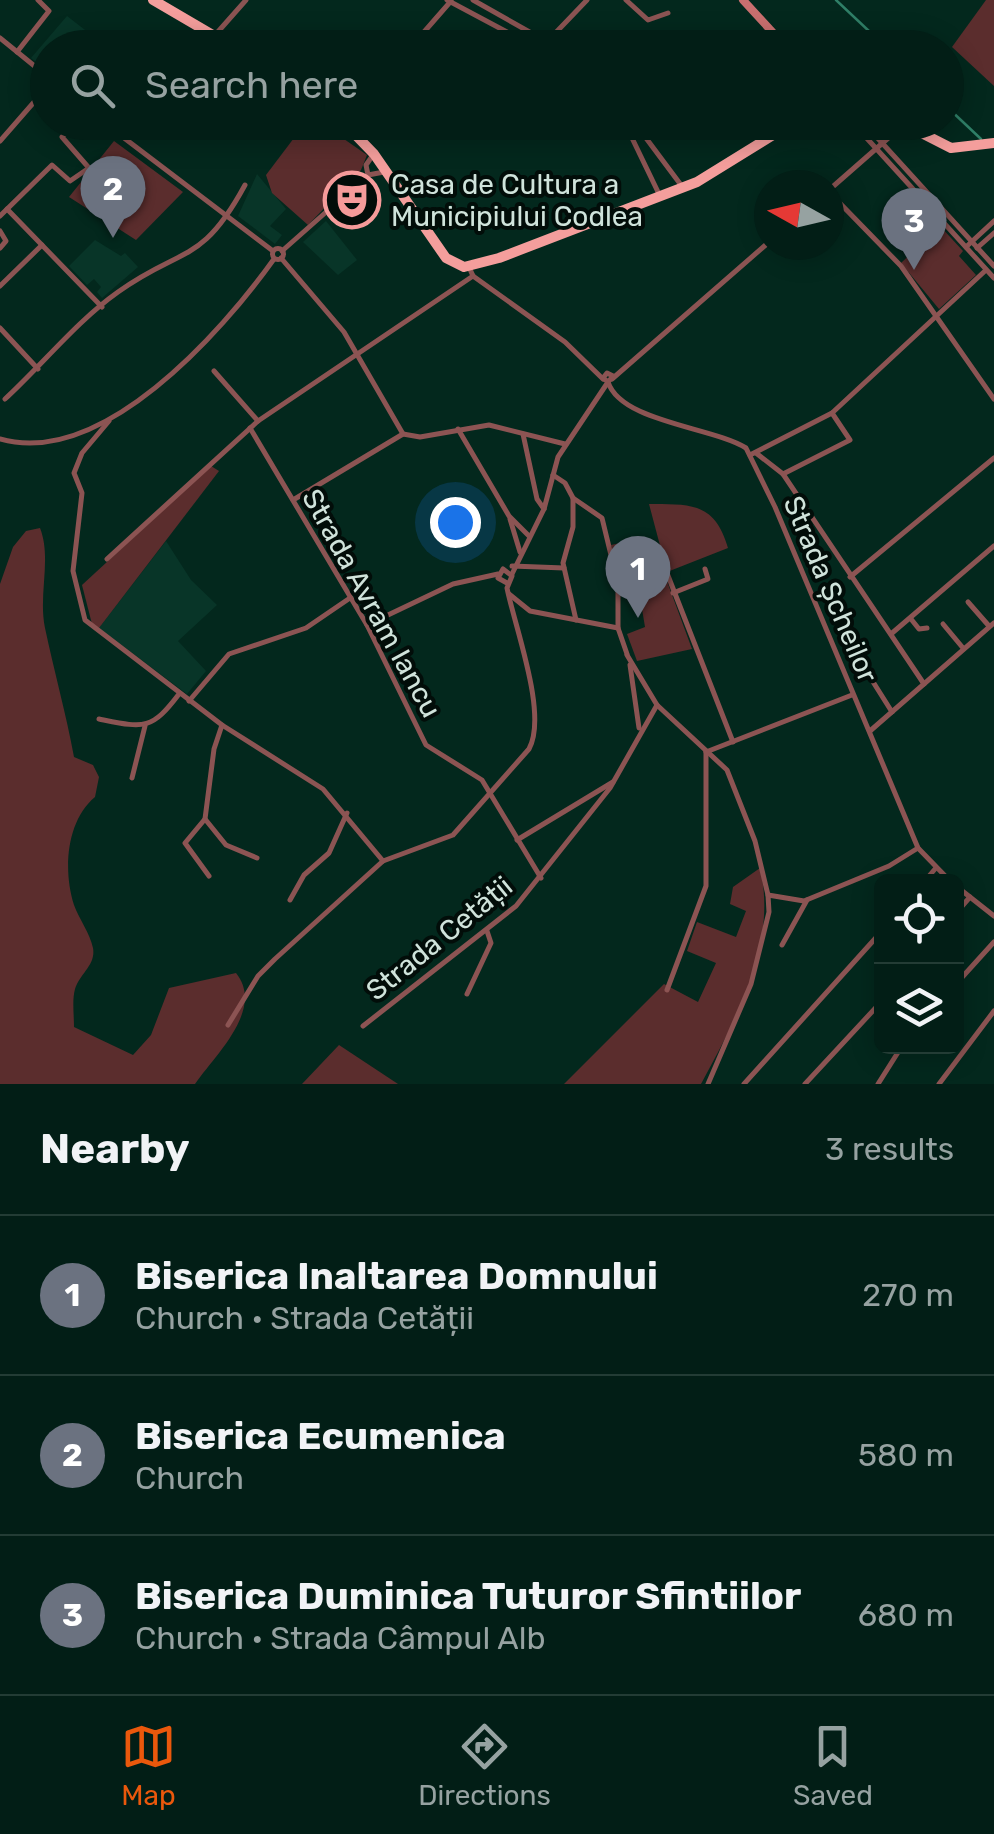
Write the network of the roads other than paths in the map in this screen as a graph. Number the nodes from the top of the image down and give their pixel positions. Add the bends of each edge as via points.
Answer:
1 (38, 0) edge
2 (153, 0) edge
3 (246, 0) edge
4 (472, 0) edge
5 (587, 0) edge
6 (626, 0) edge
7 (743, 0) edge
8 (450, 1) edge
9 (668, 13) dead end
10 (34, 30) edge
11 (204, 30) edge
12 (219, 30) edge
13 (425, 30) edge
14 (505, 30) edge
15 (529, 30) edge
16 (558, 30) edge
17 (771, 30) edge
18 (30, 35) edge
19 (0, 38) edge
20 (17, 52) junction
21 (30, 62) edge
22 (30, 107) edge
23 (65, 140) edge
24 (127, 140) edge
25 (360, 140) edge
26 (633, 140) edge
27 (647, 140) edge
28 (763, 140) edge
29 (872, 140) edge
30 (875, 140) edge
31 (885, 140) edge
32 (935, 140) edge
33 (0, 141) edge
34 (994, 143) edge
35 (879, 146) junction
36 (374, 154) junction
37 (386, 171) junction
38 (368, 174) junction
39 (844, 178) edge
40 (245, 185) dead end
41 (682, 188) junction
42 (660, 196) junction
43 (844, 206) edge
44 (7, 209) junction
45 (0, 216) edge
46 (227, 218) junction
47 (994, 220) edge
48 (0, 231) edge
49 (994, 233) edge
50 (42, 245) junction
51 (968, 245) junction
52 (0, 248) edge
53 (974, 251) junction
54 (278, 255) junction
55 (754, 255) edge
56 (994, 266) edge
57 (986, 270) junction
58 (471, 272) junction
59 (994, 278) edge
60 (0, 286) edge
61 (102, 307) junction
62 (938, 316) junction
63 (0, 328) edge
64 (356, 352) junction
65 (38, 369) junction
66 (214, 371) dead end
67 (608, 378) junction
68 (4, 399) dead end
69 (994, 400) edge
70 (832, 413) junction
71 (109, 421) junction
72 (258, 422) junction
73 (250, 428) junction
74 (458, 429) junction
75 (403, 434) junction
76 (522, 434) junction
77 (0, 439) edge
78 (566, 444) junction
79 (752, 454) junction
80 (994, 458) edge
81 (66, 466) dead end
82 (783, 474) junction
83 (553, 475) junction
84 (75, 477) junction
85 (573, 498) junction
86 (294, 500) junction
87 (544, 509) junction
88 (510, 516) junction
89 (529, 536) junction
90 (656, 545) dead end
91 (994, 546) edge
92 (520, 552) junction
93 (106, 559) dead end
94 (514, 565) junction
95 (564, 568) junction
96 (506, 569) junction
97 (705, 569) dead end
98 (498, 574) junction
99 (512, 576) junction
100 (850, 576) junction
101 (507, 583) junction
102 (508, 594) junction
103 (673, 594) junction
104 (350, 598) junction
105 (968, 602) dead end
106 (910, 618) junction
107 (576, 620) junction
108 (943, 624) dead end
109 (992, 625) edge
110 (367, 626) junction
111 (618, 628) junction
112 (927, 628) dead end
113 (891, 634) junction
114 (964, 649) junction
115 (627, 655) junction
116 (858, 658) dead end
117 (924, 684) junction
118 (179, 694) junction
119 (854, 694) junction
120 (190, 701) junction
121 (657, 705) junction
122 (892, 712) junction
123 (99, 719) dead end
124 (222, 725) junction
125 (145, 726) junction
126 (639, 731) junction
127 (870, 731) junction
128 (733, 742) junction
129 (706, 752) junction
130 (132, 778) dead end
131 (616, 780) junction
132 (489, 792) junction
133 (347, 813) junction
134 (205, 819) junction
135 (517, 840) junction
136 (918, 848) junction
137 (257, 858) dead end
138 (384, 861) junction
139 (935, 869) junction
140 (931, 874) edge
141 (941, 874) edge
142 (210, 876) dead end
143 (541, 878) junction
144 (964, 892) edge
145 (768, 895) junction
146 (970, 897) junction
147 (290, 900) dead end
148 (807, 900) junction
149 (964, 904) edge
150 (994, 916) edge
151 (488, 931) junction
152 (874, 940) edge
153 (994, 942) edge
154 (782, 945) dead end
155 (964, 975) edge
156 (667, 990) dead end
157 (466, 994) dead end
158 (874, 1009) edge
159 (994, 1011) edge
160 (228, 1025) dead end
161 (362, 1026) dead end
162 (897, 1054) edge
163 (708, 1084) edge
164 (744, 1084) edge
165 (804, 1084) edge
166 (878, 1084) edge
167 (939, 1084) edge

1 - 10 street via 49,11
2 - 11 highway
3 - 12 street
4 - 15 street
5 - 16 street
6 - 9 street via 648,20
7 - 17 main road
8 - 13 street
8 - 14 street
18 - 20 street
19 - 20 street
20 - 21 street
22 - 33 street
23 - 44 street via 89,168 70,181 52,165
24 - 46 street
25 - 36 highway
26 - 42 street
27 - 41 street
28 - 41 highway
29 - 35 street
30 - 35 street
31 - 35 street
32 - 34 highway via 951,148
35 - 39 street
35 - 51 street
36 - 37 highway
36 - 38 street
37 - 38 street
37 - 58 highway via 446,258
38 - 54 street
40 - 46 street
41 - 42 highway
42 - 58 highway
43 - 62 street
44 - 45 street
44 - 50 street
46 - 54 street
46 - 61 street via 200,248 117,292
47 - 51 street
48 - 52 street via 6,241
49 - 53 street
50 - 60 street
50 - 61 street
51 - 53 street
53 - 56 street
53 - 57 street
54 - 64 street
54 - 71 street via 194,350
55 - 67 street
57 - 59 street
57 - 62 street
58 - 64 street via 454,290
58 - 67 street
61 - 65 street
62 - 69 street
62 - 70 street
63 - 65 street
64 - 72 street
64 - 75 street
65 - 68 street
66 - 72 street
67 - 78 street
67 - 79 street via 613,393 630,406
70 - 79 street
70 - 82 street via 850,440
71 - 77 street via 62,440
71 - 84 street via 82,453
72 - 73 street
73 - 86 street, Strada Avram Iancu
73 - 93 street
74 - 75 street via 417,438
74 - 76 street via 488,425
74 - 88 street
75 - 86 street
76 - 78 street
76 - 87 street
78 - 83 street
79 - 82 street
79 - 119 street, Strada Șcheilor
80 - 100 street
81 - 84 street
82 - 100 street
83 - 85 street
83 - 87 street
84 - 118 street via 82,493 73,562 81,613
85 - 95 street
85 - 111 street via 602,518 620,594
86 - 104 street, Strada Avram Iancu
87 - 89 street
88 - 89 street
88 - 92 street
89 - 92 street
90 - 103 street
91 - 106 street
92 - 94 street
94 - 95 street
94 - 96 street
94 - 99 street
95 - 107 street
96 - 98 street
96 - 99 street
97 - 103 street via 708,579
98 - 101 street
98 - 110 street via 453,584
99 - 101 street
100 - 113 street
101 - 102 street
102 - 107 street via 530,612
102 - 132 street via 535,732 529,749
103 - 128 street
104 - 110 street, Strada Avram Iancu
104 - 120 street via 298,631 229,654
105 - 109 street
106 - 112 street
106 - 113 street
107 - 111 street
108 - 114 street
109 - 114 street
110 - 132 street, Strada Avram Iancu via 426,745 475,774
111 - 115 street
113 - 117 street
114 - 117 street
115 - 121 street
115 - 126 street
116 - 122 street
117 - 122 street
118 - 120 street
118 - 125 street
119 - 127 street, Strada Șcheilor
119 - 128 street
120 - 124 street
121 - 126 street, Strada Cetății
121 - 129 street
122 - 127 street
123 - 125 street
124 - 133 street via 315,783
124 - 134 street
125 - 130 street
126 - 131 street, Strada Cetății
127 - 136 street, Strada Șcheilor
128 - 129 street
129 - 145 street via 731,776
129 - 156 street via 706,886
131 - 135 street
131 - 143 street, Strada Cetății
132 - 135 street, Strada Avram Iancu
132 - 138 street via 453,835
133 - 138 street
133 - 147 street via 330,853 300,880
134 - 137 street via 226,844
134 - 142 street via 184,843
135 - 143 street, Strada Avram Iancu
136 - 139 street, Strada Șcheilor
136 - 148 street
138 - 160 street via 258,976
139 - 140 street
139 - 141 street, Strada Șcheilor
143 - 151 street, Strada Cetății
144 - 146 street, Strada Șcheilor
145 - 148 street
145 - 163 street via 751,984
146 - 149 street
146 - 150 street, Strada Șcheilor
148 - 154 street
151 - 157 street via 490,943
151 - 161 street, Strada Cetății
152 - 164 street
153 - 155 street
158 - 165 street
159 - 167 street
162 - 166 street

